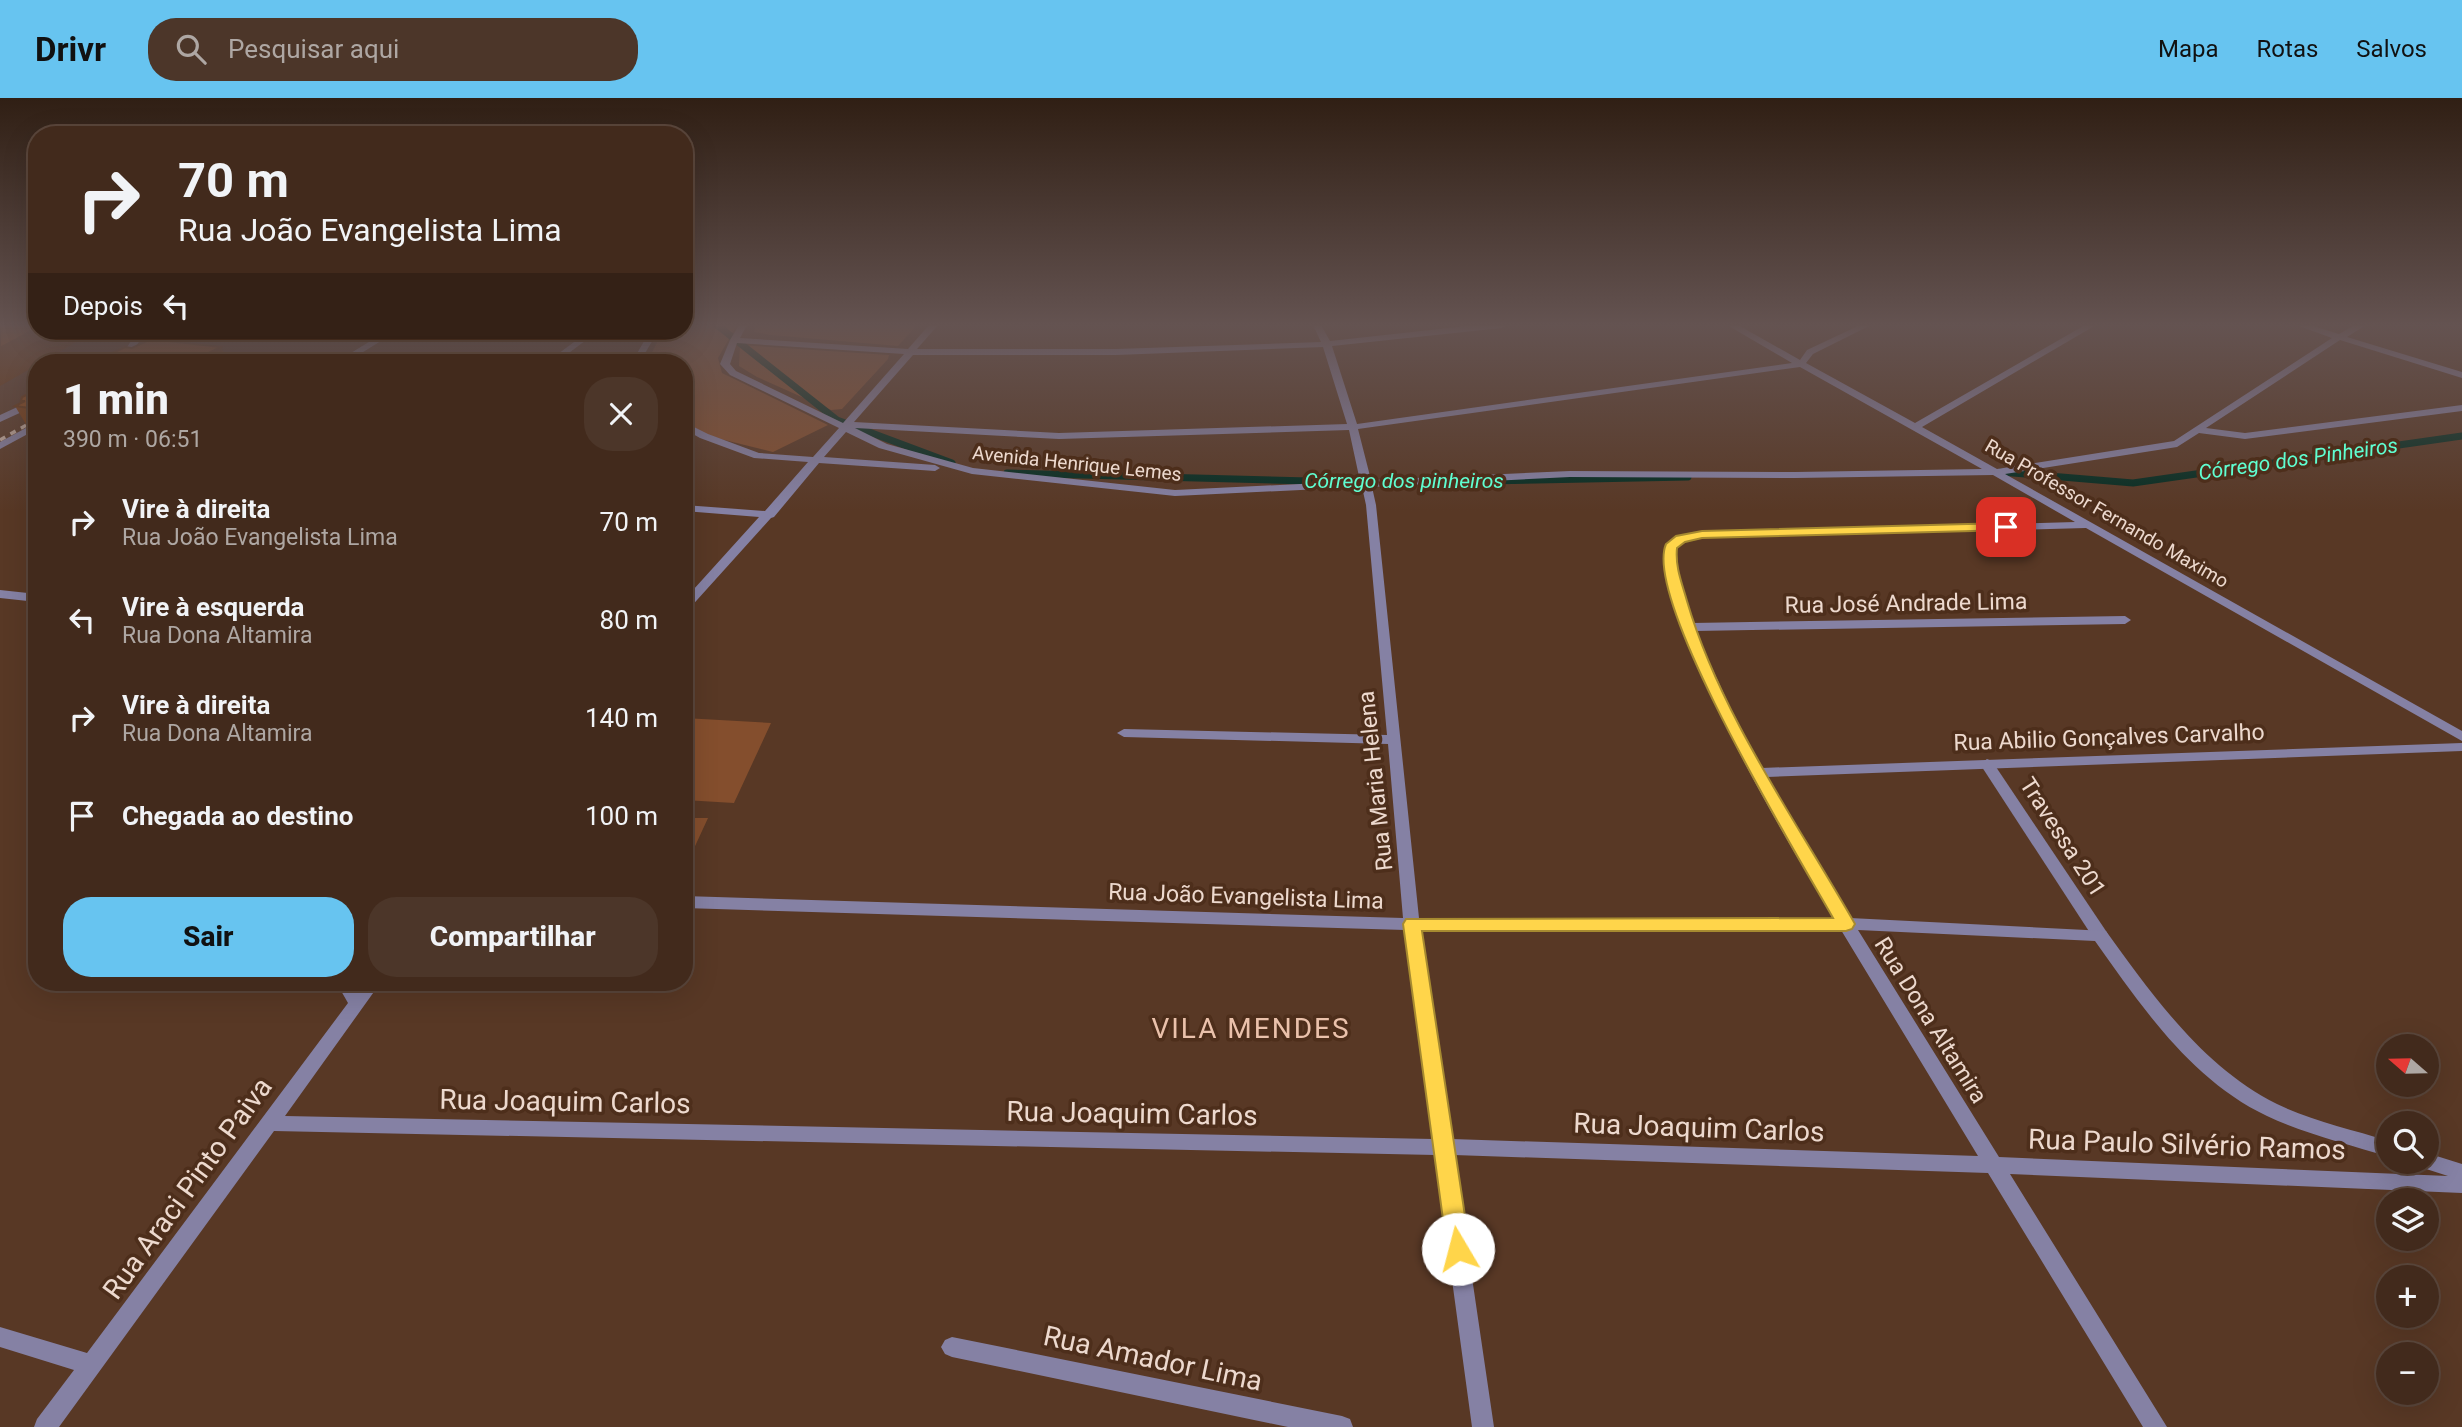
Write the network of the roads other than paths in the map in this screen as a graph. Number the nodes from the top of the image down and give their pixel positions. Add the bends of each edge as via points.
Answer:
1 (763, 387) edge
2 (879, 387) edge
3 (1340, 387) edge
4 (1637, 387) edge
5 (1843, 387) edge
6 (1984, 387) edge
7 (2263, 387) edge
8 (28, 405) edge
9 (2462, 408) edge
10 (0, 419) edge
11 (844, 425) junction
12 (1353, 427) junction
13 (1915, 427) junction
14 (28, 430) edge
15 (693, 430) edge
16 (2197, 430) junction
17 (0, 446) edge
18 (817, 458) junction
19 (972, 471) junction
20 (1995, 472) junction
21 (1367, 483) junction
22 (693, 509) edge
23 (770, 514) junction
24 (2089, 525) junction
25 (0, 594) edge
26 (28, 597) edge
27 (693, 597) edge
28 (2126, 621) dead end
29 (1688, 627) junction
30 (1124, 733) dead end
31 (2462, 737) edge
32 (1394, 740) junction
33 (2462, 747) edge
34 (1987, 764) junction
35 (1757, 772) junction
36 (693, 902) edge
37 (1412, 924) junction
38 (1846, 924) junction
39 (2100, 935) junction
40 (349, 991) edge
41 (366, 991) edge
42 (357, 1004) junction
43 (269, 1124) junction
44 (2376, 1145) edge
45 (1444, 1147) junction
46 (1993, 1165) junction
47 (2439, 1165) edge
48 (2462, 1172) edge
49 (2462, 1185) edge
50 (0, 1337) edge
51 (952, 1347) dead end
52 (90, 1366) junction
53 (45, 1427) edge
54 (1342, 1427) edge
55 (1483, 1427) edge
56 (2156, 1427) edge

1 - 11 street, Avenida Henrique Lemes
2 - 11 street
3 - 12 street, Rua Maria Helena
4 - 12 street
5 - 13 street, Rua Professor Fernando Maximo
6 - 13 street
7 - 16 street, Avenida Henrique Lemes
8 - 10 street
9 - 16 street via 2245,436
11 - 12 street via 1059,436
11 - 18 street
11 - 19 street, Avenida Henrique Lemes via 883,446
12 - 21 street, Rua Maria Helena
13 - 20 street, Rua Professor Fernando Maximo
14 - 17 street
15 - 18 street via 758,456
16 - 20 street, Avenida Henrique Lemes via 2177,444
18 - 19 street
18 - 23 street
19 - 21 street, Avenida Henrique Lemes via 1175,493
20 - 21 street, Avenida Henrique Lemes via 1570,474
20 - 24 street, Rua Professor Fernando Maximo
21 - 32 street, Rua Maria Helena
22 - 23 street
23 - 27 street
24 - 29 street, Rua Dona Altamira via 1681,539 1671,547 1669,562
24 - 31 street, Rua Professor Fernando Maximo
25 - 26 street
28 - 29 street, Rua José Andrade Lima
29 - 35 street, Rua Dona Altamira
30 - 32 street
32 - 37 street, Rua Maria Helena
33 - 34 street, Rua Abilio Gonçalves Carvalho
34 - 35 street, Rua Abilio Gonçalves Carvalho
34 - 39 street, Travessa 201
35 - 38 street, Rua Dona Altamira
36 - 37 street, Rua João Evangelista Lima
37 - 38 street, Rua João Evangelista Lima
37 - 45 street, Rua Maria Helena
38 - 39 street, Rua João Evangelista Lima
38 - 46 street, Rua Dona Altamira
39 - 44 street, Travessa 201 via 2154,1010 2228,1083 2259,1104 2294,1119
40 - 42 street
41 - 42 street, Rua Araci Pinto Paiva
42 - 43 street, Rua Araci Pinto Paiva
43 - 45 street, Rua Joaquim Carlos
43 - 52 street, Rua Araci Pinto Paiva
45 - 46 street, Rua Joaquim Carlos
45 - 55 street, Rua Maria Helena
46 - 49 street, Rua Paulo Silvério Ramos
46 - 56 street, Rua Dona Altamira
47 - 48 street
50 - 52 street
51 - 54 street, Rua Amador Lima
52 - 53 street, Rua Araci Pinto Paiva

